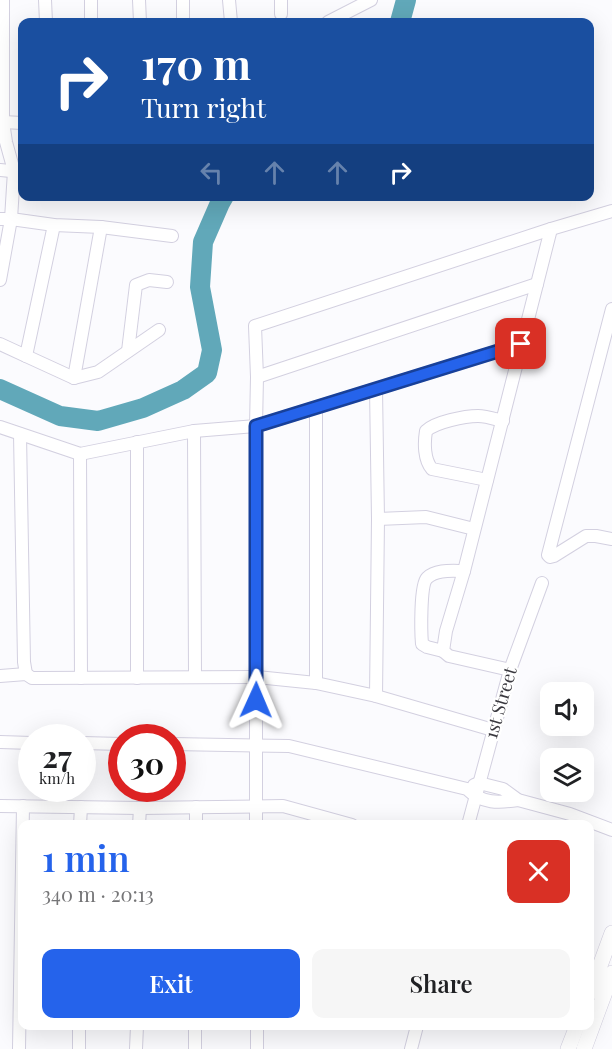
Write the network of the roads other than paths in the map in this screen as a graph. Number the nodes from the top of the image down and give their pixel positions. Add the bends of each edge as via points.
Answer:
1 (3, 0) edge
2 (45, 0) edge
3 (91, 0) edge
4 (139, 0) edge
5 (183, 0) edge
6 (229, 0) edge
7 (281, 0) edge
8 (371, 0) edge
9 (281, 14) dead end
10 (46, 18) edge
11 (91, 18) edge
12 (140, 18) edge
13 (183, 18) edge
14 (231, 18) edge
15 (336, 18) edge
16 (3, 122) junction
17 (18, 123) edge
18 (0, 170) edge
19 (18, 171) edge
20 (612, 211) edge
21 (5, 219) edge
22 (54, 225) junction
23 (101, 227) junction
24 (551, 229) junction
25 (172, 236) dead end
26 (0, 280) edge
27 (167, 282) dead end
28 (537, 284) junction
29 (612, 309) edge
30 (159, 330) dead end
31 (0, 344) edge
32 (521, 344) junction
33 (128, 351) junction
34 (27, 356) junction
35 (257, 377) junction
36 (74, 378) junction
37 (376, 389) junction
38 (316, 408) junction
39 (503, 421) junction
40 (256, 426) junction
41 (0, 427) edge
42 (194, 431) junction
43 (20, 434) junction
44 (137, 442) junction
45 (80, 454) junction
46 (487, 480) junction
47 (378, 519) junction
48 (474, 530) junction
49 (612, 539) edge
50 (464, 571) junction
51 (542, 583) dead end
52 (443, 651) junction
53 (510, 670) junction
54 (26, 674) junction
55 (0, 676) edge
56 (195, 676) junction
57 (257, 677) junction
58 (81, 678) junction
59 (137, 678) junction
60 (316, 683) junction
61 (376, 696) junction
62 (493, 730) junction
63 (0, 742) edge
64 (18, 742) edge
65 (186, 744) edge
66 (256, 745) junction
67 (479, 783) junction
68 (471, 793) junction
69 (519, 800) junction
70 (0, 806) edge
71 (23, 806) junction
72 (81, 807) junction
73 (196, 807) junction
74 (256, 807) junction
75 (140, 808) junction
76 (23, 820) edge
77 (80, 820) edge
78 (139, 820) edge
79 (196, 820) edge
80 (256, 820) edge
81 (334, 820) edge
82 (468, 820) edge
83 (586, 820) edge
84 (594, 823) edge
85 (612, 830) edge
86 (612, 933) edge
87 (612, 973) edge
88 (594, 982) edge
89 (594, 1022) edge
90 (19, 1030) edge
91 (79, 1030) edge
92 (136, 1030) edge
93 (195, 1030) edge
94 (257, 1030) edge
95 (416, 1030) edge
96 (575, 1030) edge
97 (591, 1030) edge
98 (19, 1049) edge
99 (79, 1049) edge
100 (136, 1049) edge
101 (195, 1049) edge
102 (257, 1049) edge
103 (411, 1049) edge
104 (568, 1049) edge
105 (584, 1049) edge

1 - 16 street
2 - 10 street
3 - 11 street
4 - 12 street
5 - 13 street
6 - 14 street
7 - 9 street
8 - 15 street
16 - 17 street
16 - 19 street
18 - 19 street
19 - 21 street
20 - 24 street
21 - 22 street
21 - 26 street
22 - 23 street
22 - 34 street
23 - 25 street
23 - 36 street
24 - 28 street
24 - 35 street via 255,326
27 - 33 street via 149,280 136,285
28 - 32 street
28 - 35 street
29 - 49 street via 548,555 554,556 586,536
30 - 33 street
31 - 34 street
32 - 37 street
32 - 39 street
33 - 36 street via 98,372
34 - 36 street
35 - 40 street
37 - 38 street
37 - 47 street
38 - 40 street
38 - 60 street
39 - 46 street
39 - 46 street via 463,417 426,431 432,469
40 - 42 street
40 - 57 street
41 - 43 street
42 - 44 street
42 - 56 street
43 - 45 street
43 - 54 street
44 - 45 street
44 - 59 street
45 - 58 street
46 - 48 street
47 - 48 street via 426,517
47 - 61 street
48 - 50 street
50 - 52 street
50 - 52 street via 439,572 424,584 422,644
51 - 53 street, 1st Street
52 - 53 street via 449,656
53 - 62 street, 1st Street
54 - 55 street
54 - 58 street via 32,678
56 - 57 street
56 - 59 street
57 - 60 street
57 - 66 street
58 - 59 street
60 - 61 street
61 - 62 street
62 - 67 street, 1st Street
63 - 64 street
65 - 66 street
66 - 68 street via 289,746
66 - 74 street
67 - 68 street
67 - 69 street via 503,789
68 - 69 street via 499,803
68 - 82 street
69 - 83 street
70 - 71 street
71 - 72 street
71 - 76 street
72 - 75 street
72 - 77 street
73 - 74 street
73 - 75 street
73 - 79 street
74 - 80 street
74 - 81 street via 283,806
75 - 78 street
84 - 85 street
86 - 88 main road
87 - 89 main road
90 - 98 street
91 - 99 street
92 - 100 street
93 - 101 street
94 - 102 street
95 - 103 street
96 - 104 main road
97 - 105 main road

